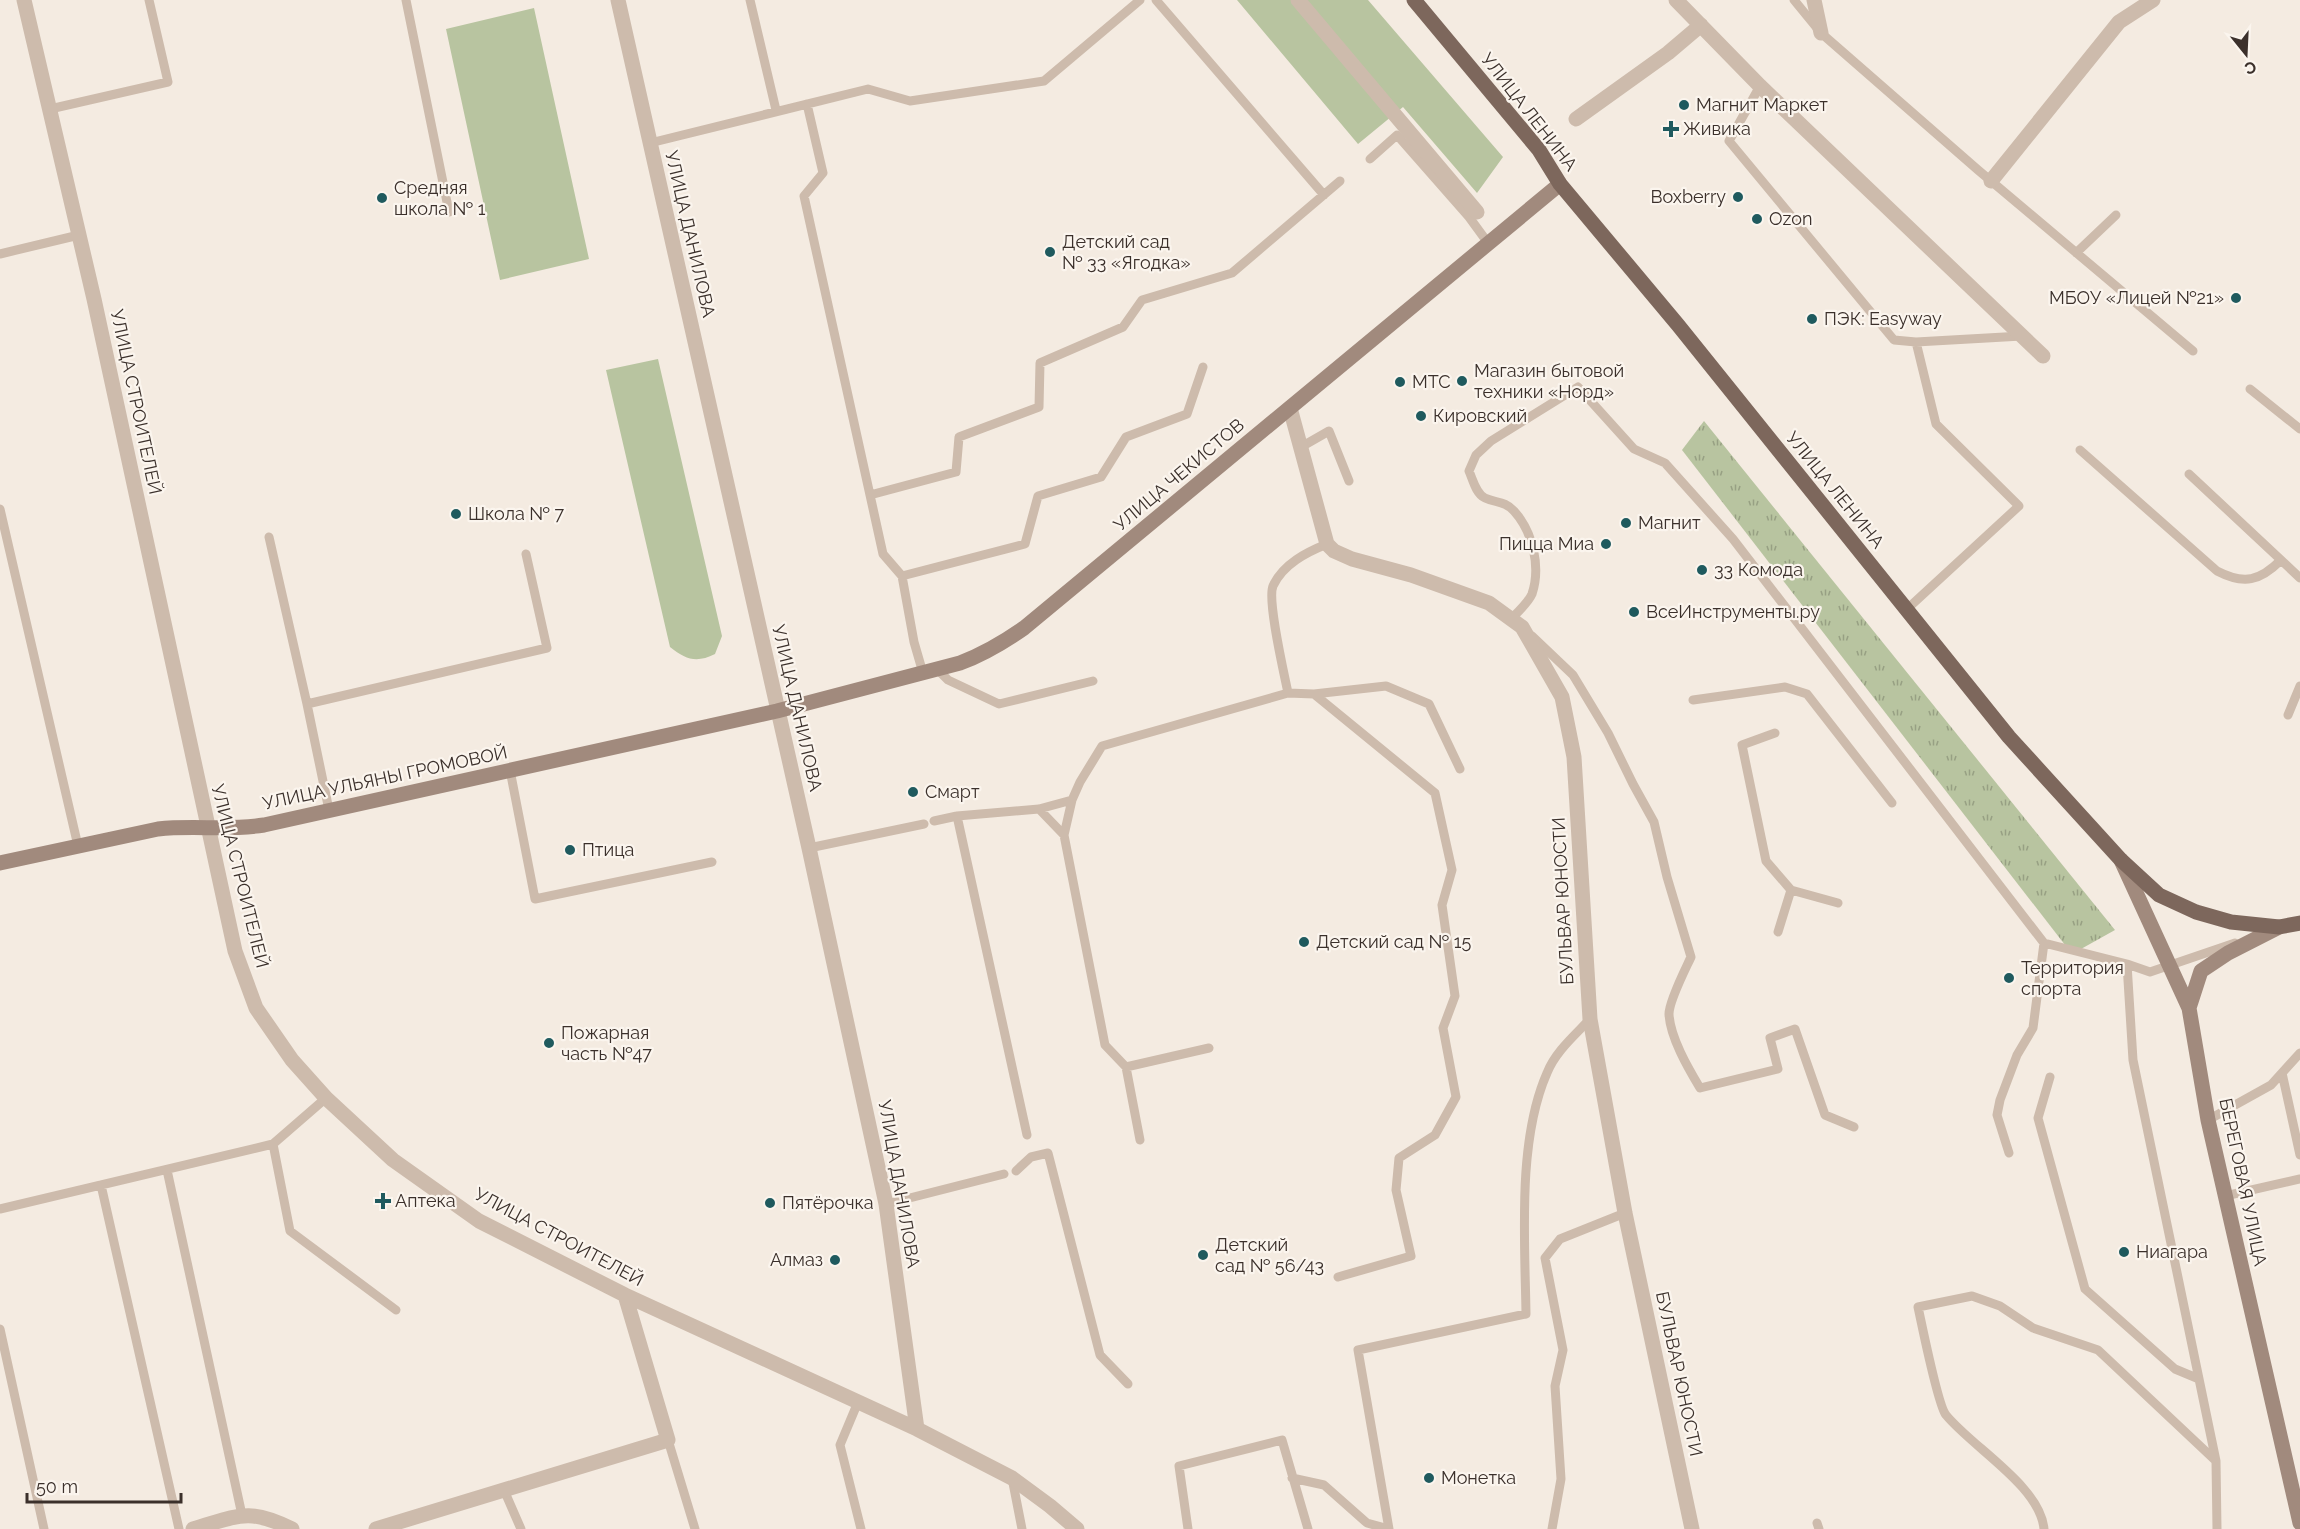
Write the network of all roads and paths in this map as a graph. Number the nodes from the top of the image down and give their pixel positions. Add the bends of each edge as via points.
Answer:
1 (24, 0) edge
2 (149, 0) edge
3 (406, 0) edge
4 (618, 0) edge
5 (750, 0) edge
6 (1140, 0) edge
7 (1156, 0) edge
8 (1298, 0) edge
9 (1414, 0) edge
10 (1676, 0) edge
11 (1794, 0) edge
12 (1814, 0) edge
13 (2152, 0) edge
14 (1701, 25) junction
15 (1821, 33) junction
16 (1760, 86) junction
17 (807, 104) junction
18 (50, 109) junction
19 (776, 110) junction
20 (1576, 119) dead end
21 (650, 142) junction
22 (1370, 159) dead end
23 (1340, 181) dead end
24 (1991, 181) junction
25 (1560, 184) junction
26 (1324, 195) junction
27 (449, 212) dead end
28 (1477, 212) dead end
29 (2116, 215) dead end
30 (79, 235) junction
31 (1488, 243) junction
32 (2076, 253) junction
33 (0, 254) edge
34 (2023, 336) junction
35 (1916, 342) junction
36 (2193, 351) dead end
37 (2043, 356) dead end
38 (1203, 367) dead end
39 (2250, 389) dead end
40 (1290, 408) junction
41 (2300, 429) edge
42 (1301, 447) junction
43 (2080, 450) dead end
44 (2189, 474) dead end
45 (1349, 481) dead end
46 (870, 495) junction
47 (0, 509) edge
48 (269, 537) dead end
49 (1327, 544) junction
50 (526, 554) dead end
51 (2281, 560) junction
52 (902, 576) junction
53 (2300, 578) edge
54 (1906, 610) junction
55 (1517, 623) junction
56 (930, 671) junction
57 (1093, 681) dead end
58 (2300, 686) edge
59 (1288, 693) junction
60 (1314, 694) junction
61 (1694, 700) dead end
62 (307, 704) junction
63 (777, 711) junction
64 (2288, 715) dead end
65 (1775, 733) dead end
66 (1460, 769) dead end
67 (510, 771) junction
68 (1072, 800) junction
69 (1892, 803) dead end
70 (1039, 809) junction
71 (329, 810) junction
72 (957, 816) junction
73 (934, 821) dead end
74 (924, 824) dead end
75 (207, 828) junction
76 (1064, 835) junction
77 (78, 846) junction
78 (809, 848) junction
79 (2121, 860) junction
80 (712, 862) dead end
81 (0, 863) edge
82 (1791, 890) junction
83 (1838, 903) dead end
84 (2300, 922) edge
85 (2280, 927) junction
86 (1778, 932) dead end
87 (2044, 943) junction
88 (2127, 964) junction
89 (2168, 967) junction
90 (2189, 1008) junction
91 (1590, 1019) junction
92 (1209, 1048) dead end
93 (2300, 1053) edge
94 (1126, 1067) junction
95 (2282, 1073) junction
96 (2050, 1077) dead end
97 (326, 1098) junction
98 (2208, 1120) junction
99 (1854, 1126) dead end
100 (1027, 1136) dead end
101 (1140, 1140) dead end
102 (273, 1144) junction
103 (2008, 1153) dead end
104 (2300, 1155) edge
105 (167, 1170) junction
106 (1016, 1171) dead end
107 (1004, 1174) dead end
108 (2300, 1179) edge
109 (101, 1185) junction
110 (2225, 1196) junction
111 (886, 1204) junction
112 (0, 1209) edge
113 (1625, 1213) junction
114 (1338, 1277) dead end
115 (625, 1295) junction
116 (396, 1310) dead end
117 (0, 1329) edge
118 (2199, 1379) junction
119 (1128, 1384) dead end
120 (858, 1402) junction
121 (917, 1429) junction
122 (668, 1440) junction
123 (2216, 1461) junction
124 (1012, 1478) junction
125 (1292, 1478) junction
126 (504, 1490) junction
127 (242, 1515) junction
128 (2300, 1523) edge
129 (289, 1528) edge
130 (44, 1529) edge
131 (179, 1529) edge
132 (193, 1529) edge
133 (376, 1529) edge
134 (521, 1529) edge
135 (695, 1529) edge
136 (861, 1529) edge
137 (1022, 1529) edge
138 (1077, 1529) edge
139 (1188, 1529) edge
140 (1308, 1529) edge
141 (1389, 1529) edge
142 (1552, 1529) edge
143 (1692, 1529) edge
144 (2044, 1529) edge
145 (2217, 1529) edge

1 - 18 street, УЛИЦА СТРОИТЕЛЕЙ
2 - 18 lane via 168,82
3 - 27 lane
4 - 21 street, УЛИЦА ДАНИЛОВА
5 - 19 lane
6 - 17 lane via 1044,81 910,101 868,88
7 - 26 lane
8 - 28 street
9 - 25 main road, УЛИЦА ЛЕНИНА via 1539,150
10 - 14 street
11 - 15 lane
12 - 15 street
13 - 24 street via 2119,22
14 - 16 street
14 - 20 street
15 - 24 lane
16 - 34 street
16 - 35 lane via 1728,141 1894,340
17 - 19 lane
17 - 46 lane via 823,173 804,196
18 - 30 street, УЛИЦА СТРОИТЕЛЕЙ
19 - 21 lane
21 - 63 street, УЛИЦА ДАНИЛОВА
22 - 31 lane via 1397,135
23 - 26 lane
24 - 32 lane
25 - 31 street, УЛИЦА ЧЕКИСТОВ
25 - 54 main road, УЛИЦА ЛЕНИНА
26 - 46 lane via 1232,273 1142,300 1123,327 1040,363 1039,407 959,437 956,472
29 - 32 lane
30 - 33 lane
30 - 75 street, УЛИЦА СТРОИТЕЛЕЙ
31 - 40 street, УЛИЦА ЧЕКИСТОВ
32 - 36 lane
34 - 35 lane
34 - 37 street
35 - 54 lane via 1936,424 2019,506
38 - 52 lane via 1187,414 1126,437 1101,477 1038,496 1025,544
39 - 41 lane
40 - 42 street
40 - 56 street, УЛИЦА ЧЕКИСТОВ via 998,647
42 - 45 lane via 1329,431
42 - 49 street
43 - 51 lane via 2217,571 2251,579 2268,573
44 - 51 lane
46 - 52 lane via 884,554
47 - 77 lane
48 - 62 lane
49 - 55 street, БУЛЬВАР ЮНОСТИ via 1352,559 1489,603
49 - 59 lane via 1304,554 1272,587
50 - 62 lane via 547,648
51 - 53 lane
52 - 56 lane via 914,642
54 - 79 main road, УЛИЦА ЛЕНИНА via 2009,737
55 - 87 lane via 1531,595 1535,555 1529,534 1514,511 1502,502 1484,498 1469,471 1476,455 1491,441 1578,387 1634,449 1665,464 1732,539
55 - 91 street, БУЛЬВАР ЮНОСТИ via 1562,697 1574,757
55 - 99 lane via 1573,675 1654,822 1691,957 1669,1013 1677,1045 1700,1088 1778,1069 1770,1038 1796,1029 1826,1116
56 - 57 lane via 999,704
56 - 63 street, УЛИЦА ЧЕКИСТОВ
58 - 64 lane
59 - 60 lane
59 - 68 lane via 1102,746
60 - 66 lane via 1386,686 1429,704
60 - 114 lane via 1435,793 1452,870 1442,905 1455,996 1443,1028 1456,1097 1435,1135 1399,1158 1396,1190 1411,1256
61 - 69 lane via 1785,687 1807,694
62 - 71 lane
63 - 67 street, УЛИЦА УЛЬЯНЫ ГРОМОВОЙ
63 - 78 street, УЛИЦА ДАНИЛОВА
65 - 82 lane via 1742,745 1766,861
67 - 71 street, УЛИЦА УЛЬЯНЫ ГРОМОВОЙ
67 - 80 lane via 535,899
68 - 70 lane
68 - 76 lane
70 - 72 lane
70 - 76 lane
71 - 75 street, УЛИЦА УЛЬЯНЫ ГРОМОВОЙ via 240,829
72 - 73 lane
72 - 100 lane
74 - 78 lane
75 - 77 street, УЛИЦА УЛЬЯНЫ ГРОМОВОЙ via 158,829
75 - 97 street, УЛИЦА СТРОИТЕЛЕЙ via 234,951 255,1008 292,1060
76 - 94 lane via 1105,1045
77 - 81 street, УЛИЦА УЛЬЯНЫ ГРОМОВОЙ
78 - 111 street, УЛИЦА ДАНИЛОВА
79 - 85 main road, УЛИЦА ЛЕНИНА via 2159,895 2196,912 2231,922
79 - 89 street, БЕРЕГОВАЯ УЛИЦА
82 - 83 lane
82 - 86 lane
84 - 85 main road, УЛИЦА ЛЕНИНА
85 - 89 lane
85 - 90 street, УЛИЦА ЛЕНИНА via 2201,971
87 - 88 lane
87 - 103 lane via 2033,1028 2017,1055 1997,1115
88 - 89 lane via 2150,972
88 - 118 lane via 2133,1060
89 - 90 street, БЕРЕГОВАЯ УЛИЦА
90 - 98 street, БЕРЕГОВАЯ УЛИЦА
91 - 113 street, БУЛЬВАР ЮНОСТИ
91 - 141 lane via 1547,1071 1531,1127 1525,1200 1526,1314 1358,1350
92 - 94 lane
93 - 95 lane
94 - 101 lane
95 - 98 lane via 2271,1085
95 - 104 lane
96 - 118 lane via 2038,1118 2085,1289 2175,1369
97 - 102 lane
97 - 115 street, УЛИЦА СТРОИТЕЛЕЙ via 393,1160 479,1221
98 - 110 street, БЕРЕГОВАЯ УЛИЦА
102 - 105 lane
102 - 116 lane via 290,1231
105 - 109 lane
105 - 127 lane
106 - 119 lane via 1031,1157 1048,1153 1100,1355
107 - 111 lane
108 - 110 lane
109 - 112 lane
109 - 131 lane
110 - 128 street, БЕРЕГОВАЯ УЛИЦА
111 - 121 street, УЛИЦА ДАНИЛОВА
113 - 142 lane via 1560,1239 1545,1258 1563,1350 1554,1386 1561,1479
113 - 143 street, БУЛЬВАР ЮНОСТИ
115 - 120 street, УЛИЦА СТРОИТЕЛЕЙ
115 - 122 street
117 - 130 lane
118 - 123 lane
120 - 121 street, УЛИЦА СТРОИТЕЛЕЙ
120 - 136 lane via 840,1445
121 - 124 street, УЛИЦА СТРОИТЕЛЕЙ
122 - 126 street
122 - 135 lane
123 - 144 lane via 2098,1350 2033,1328 2000,1306 1971,1296 1918,1307 1944,1413 2028,1493
123 - 145 lane
124 - 137 lane
124 - 138 street, УЛИЦА СТРОИТЕЛЕЙ
125 - 139 lane via 1282,1440 1179,1466
125 - 140 lane
125 - 141 lane via 1324,1485 1367,1523
126 - 133 street
126 - 134 lane
127 - 129 street via 262,1516
127 - 132 street

